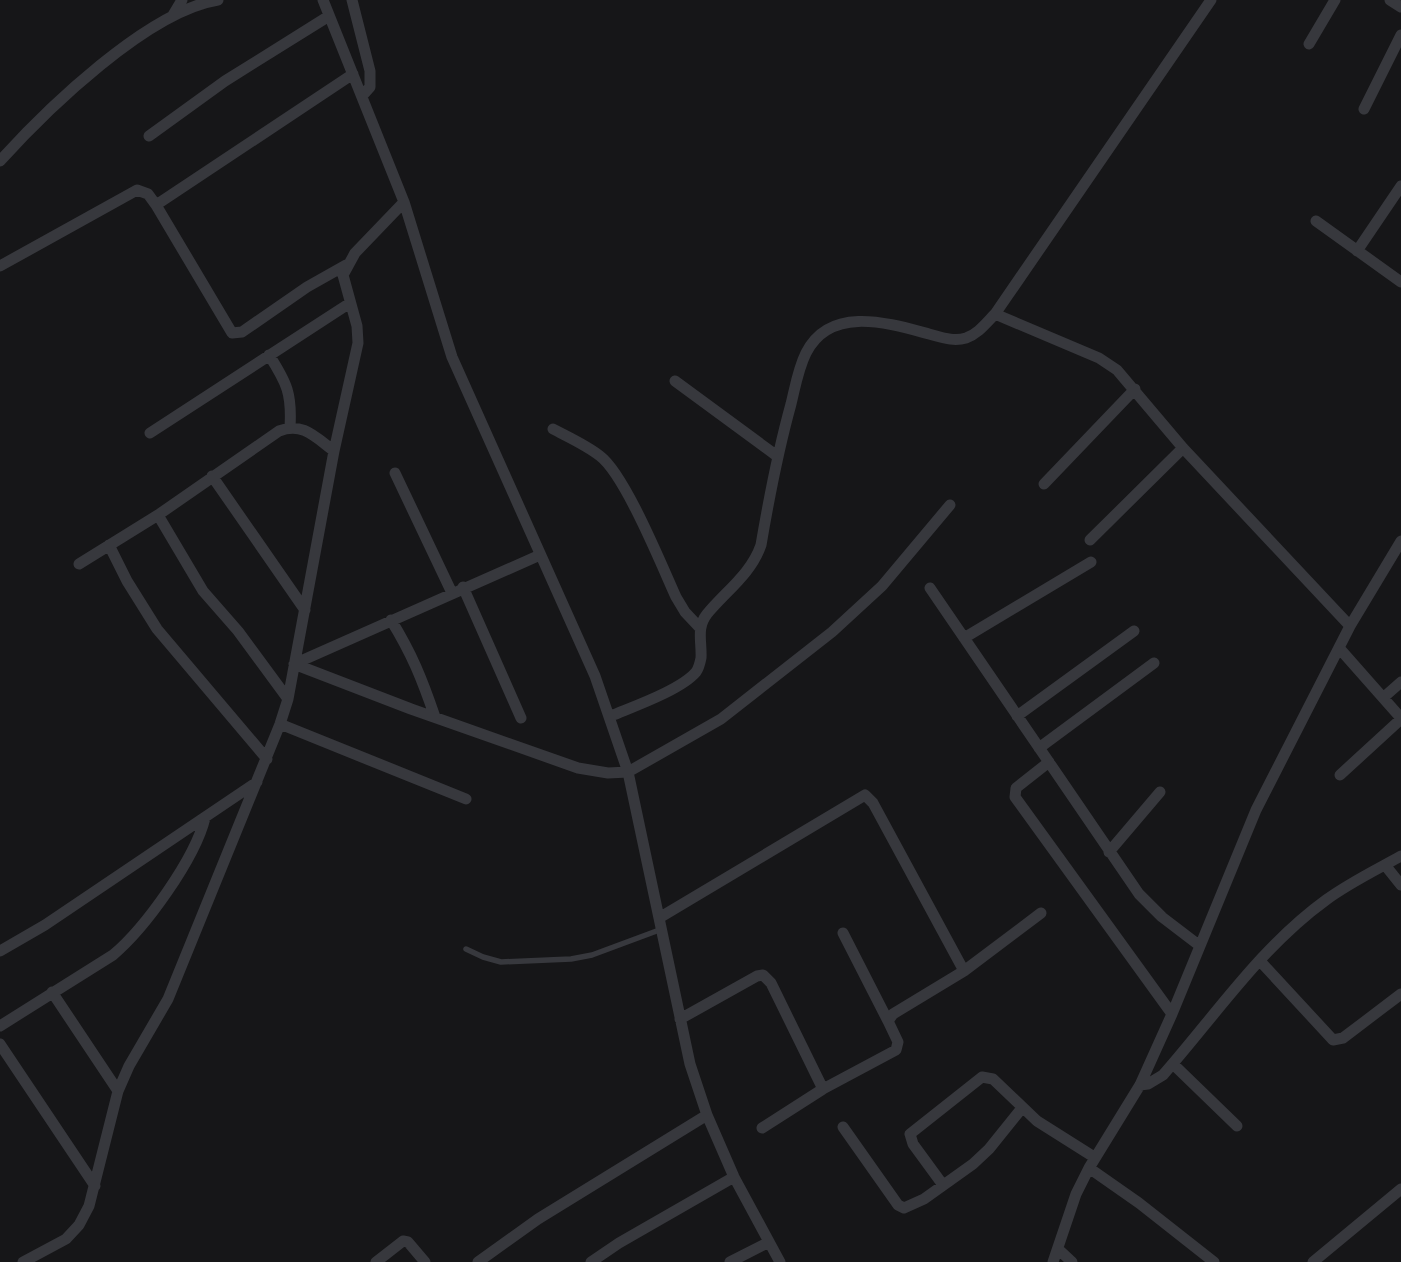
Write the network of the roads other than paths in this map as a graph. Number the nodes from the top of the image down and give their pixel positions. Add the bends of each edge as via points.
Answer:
1 (182, 0) edge
2 (218, 0) edge
3 (323, 0) edge
4 (352, 0) edge
5 (1210, 0) edge
6 (1335, 0) edge
7 (1390, 0) edge
8 (1401, 7) edge
9 (173, 15) junction
10 (329, 16) junction
11 (1401, 35) edge
12 (1309, 44) dead end
13 (353, 74) junction
14 (362, 96) junction
15 (1364, 109) dead end
16 (149, 136) dead end
17 (0, 161) edge
18 (1399, 192) edge
19 (404, 202) junction
20 (156, 205) junction
21 (1316, 221) dead end
22 (1357, 250) junction
23 (346, 265) junction
24 (0, 266) edge
25 (1401, 282) edge
26 (350, 302) junction
27 (995, 314) junction
28 (269, 355) junction
29 (675, 381) dead end
30 (1135, 390) junction
31 (290, 427) junction
32 (553, 429) dead end
33 (150, 433) dead end
34 (1183, 448) junction
35 (334, 451) junction
36 (777, 456) junction
37 (395, 473) dead end
38 (212, 476) junction
39 (1044, 484) dead end
40 (950, 505) dead end
41 (158, 515) junction
42 (1090, 540) dead end
43 (1401, 541) edge
44 (109, 545) junction
45 (540, 555) junction
46 (1091, 562) dead end
47 (78, 564) dead end
48 (463, 587) junction
49 (930, 588) dead end
50 (452, 592) junction
51 (305, 610) junction
52 (391, 620) junction
53 (1350, 626) junction
54 (700, 628) junction
55 (1134, 630) dead end
56 (964, 638) junction
57 (1340, 649) junction
58 (1154, 663) dead end
59 (294, 664) junction
60 (1401, 682) edge
61 (1384, 697) junction
62 (288, 699) junction
63 (610, 716) junction
64 (1017, 716) junction
65 (435, 717) junction
66 (522, 718) dead end
67 (1401, 719) edge
68 (280, 724) junction
69 (1039, 748) junction
70 (267, 759) junction
71 (1049, 762) junction
72 (628, 772) junction
73 (1340, 775) dead end
74 (257, 782) junction
75 (1160, 792) dead end
76 (466, 799) dead end
77 (205, 818) junction
78 (1109, 852) junction
79 (1401, 856) edge
80 (1385, 865) junction
81 (1401, 885) edge
82 (1042, 913) dead end
83 (660, 923) junction
84 (843, 933) dead end
85 (1200, 946) junction
86 (466, 949) dead end
87 (0, 951) edge
88 (1260, 961) junction
89 (964, 971) junction
90 (52, 992) junction
91 (1401, 994) edge
92 (1172, 1014) junction
93 (680, 1019) junction
94 (888, 1021) junction
95 (0, 1026) edge
96 (0, 1044) edge
97 (1173, 1064) junction
98 (1140, 1085) junction
99 (823, 1089) junction
100 (118, 1091) junction
101 (1022, 1108) junction
102 (707, 1115) junction
103 (1236, 1126) dead end
104 (842, 1127) dead end
105 (762, 1128) dead end
106 (1094, 1157) junction
107 (1089, 1168) junction
108 (734, 1177) junction
109 (943, 1185) junction
110 (95, 1186) junction
111 (1401, 1189) edge
112 (769, 1242) junction
113 (1058, 1249) junction
114 (23, 1262) edge
115 (376, 1262) edge
116 (425, 1262) edge
117 (478, 1262) edge
118 (591, 1262) edge
119 (730, 1262) edge
120 (780, 1262) edge
121 (1053, 1262) edge
122 (1072, 1262) edge
123 (1214, 1262) edge
124 (1313, 1262) edge

1 - 9 street
2 - 9 street
3 - 10 street
4 - 14 street via 370,71 370,87
5 - 27 street
6 - 12 street
7 - 8 street
9 - 17 street via 146,32 46,111
10 - 13 street
10 - 16 street via 225,81
11 - 15 street
13 - 14 street
13 - 20 street
14 - 19 street
18 - 22 street
19 - 23 street
19 - 45 street via 452,357
20 - 23 street via 232,333 242,332 307,286
20 - 24 street via 148,194 137,190
21 - 22 street
22 - 25 street
23 - 26 street via 343,275
26 - 28 street
26 - 35 street via 358,343
27 - 30 street via 1108,363
27 - 36 street via 977,332 956,340 866,320 852,321 827,330 806,353
28 - 31 street via 290,392
28 - 33 street
29 - 36 street
30 - 34 street
30 - 39 street
31 - 35 street via 302,428
31 - 38 street
32 - 54 street via 600,456 611,468 623,486 676,597
34 - 42 street
34 - 53 street
35 - 51 street
36 - 54 street via 757,558 706,615
37 - 50 street
38 - 41 street
38 - 51 street
40 - 72 street via 882,586 832,632 721,719
41 - 44 street
41 - 62 street via 203,591 238,631
43 - 53 street
44 - 47 street
44 - 70 street via 158,629
45 - 48 street
45 - 63 street
46 - 56 street
48 - 50 street
48 - 66 street
49 - 56 street
50 - 52 street
51 - 59 street
52 - 59 street
52 - 65 street via 420,672
53 - 57 street
54 - 63 street via 701,655 696,672 652,698
55 - 64 street
56 - 64 street
57 - 61 street
57 - 85 street via 1256,810
58 - 69 street
59 - 62 street
59 - 65 street
60 - 61 street
61 - 67 street
62 - 68 street
63 - 72 street
64 - 69 street
65 - 72 street via 578,768 608,773
67 - 73 street
68 - 70 street
68 - 76 street
69 - 71 street
70 - 74 street
71 - 78 street
71 - 92 street via 1016,788 1015,797
72 - 83 street
74 - 77 street
74 - 100 street via 168,999
75 - 78 street
77 - 87 street via 45,925
77 - 90 street via 192,854 130,941
78 - 85 street via 1149,906
79 - 80 street
80 - 81 street
80 - 88 street via 1326,900
82 - 89 street
83 - 86 lane via 598,953 571,959 501,962
83 - 89 street via 865,795 873,803
83 - 93 street
84 - 94 street
85 - 92 street
88 - 91 street via 1333,1040 1343,1038
88 - 97 street
89 - 94 street via 893,1014
90 - 95 street
90 - 100 street
92 - 98 street
93 - 99 street via 762,975 771,982
93 - 102 street via 690,1064
94 - 99 street via 898,1042 896,1050
96 - 110 street
97 - 98 street via 1155,1081
97 - 103 street
98 - 106 street
99 - 105 street
100 - 110 street
101 - 106 street
101 - 109 street via 989,1149
101 - 109 street via 993,1079 982,1077 912,1130 910,1139
102 - 108 street
102 - 117 street via 546,1214
104 - 109 street via 898,1205 904,1208 912,1206
106 - 107 street
107 - 113 street via 1076,1194
107 - 123 street
108 - 112 street
108 - 118 street
110 - 114 street via 90,1206 66,1239
111 - 124 street
112 - 119 street
112 - 120 street
113 - 121 street
113 - 122 street
115 - 116 street via 403,1241 408,1242

